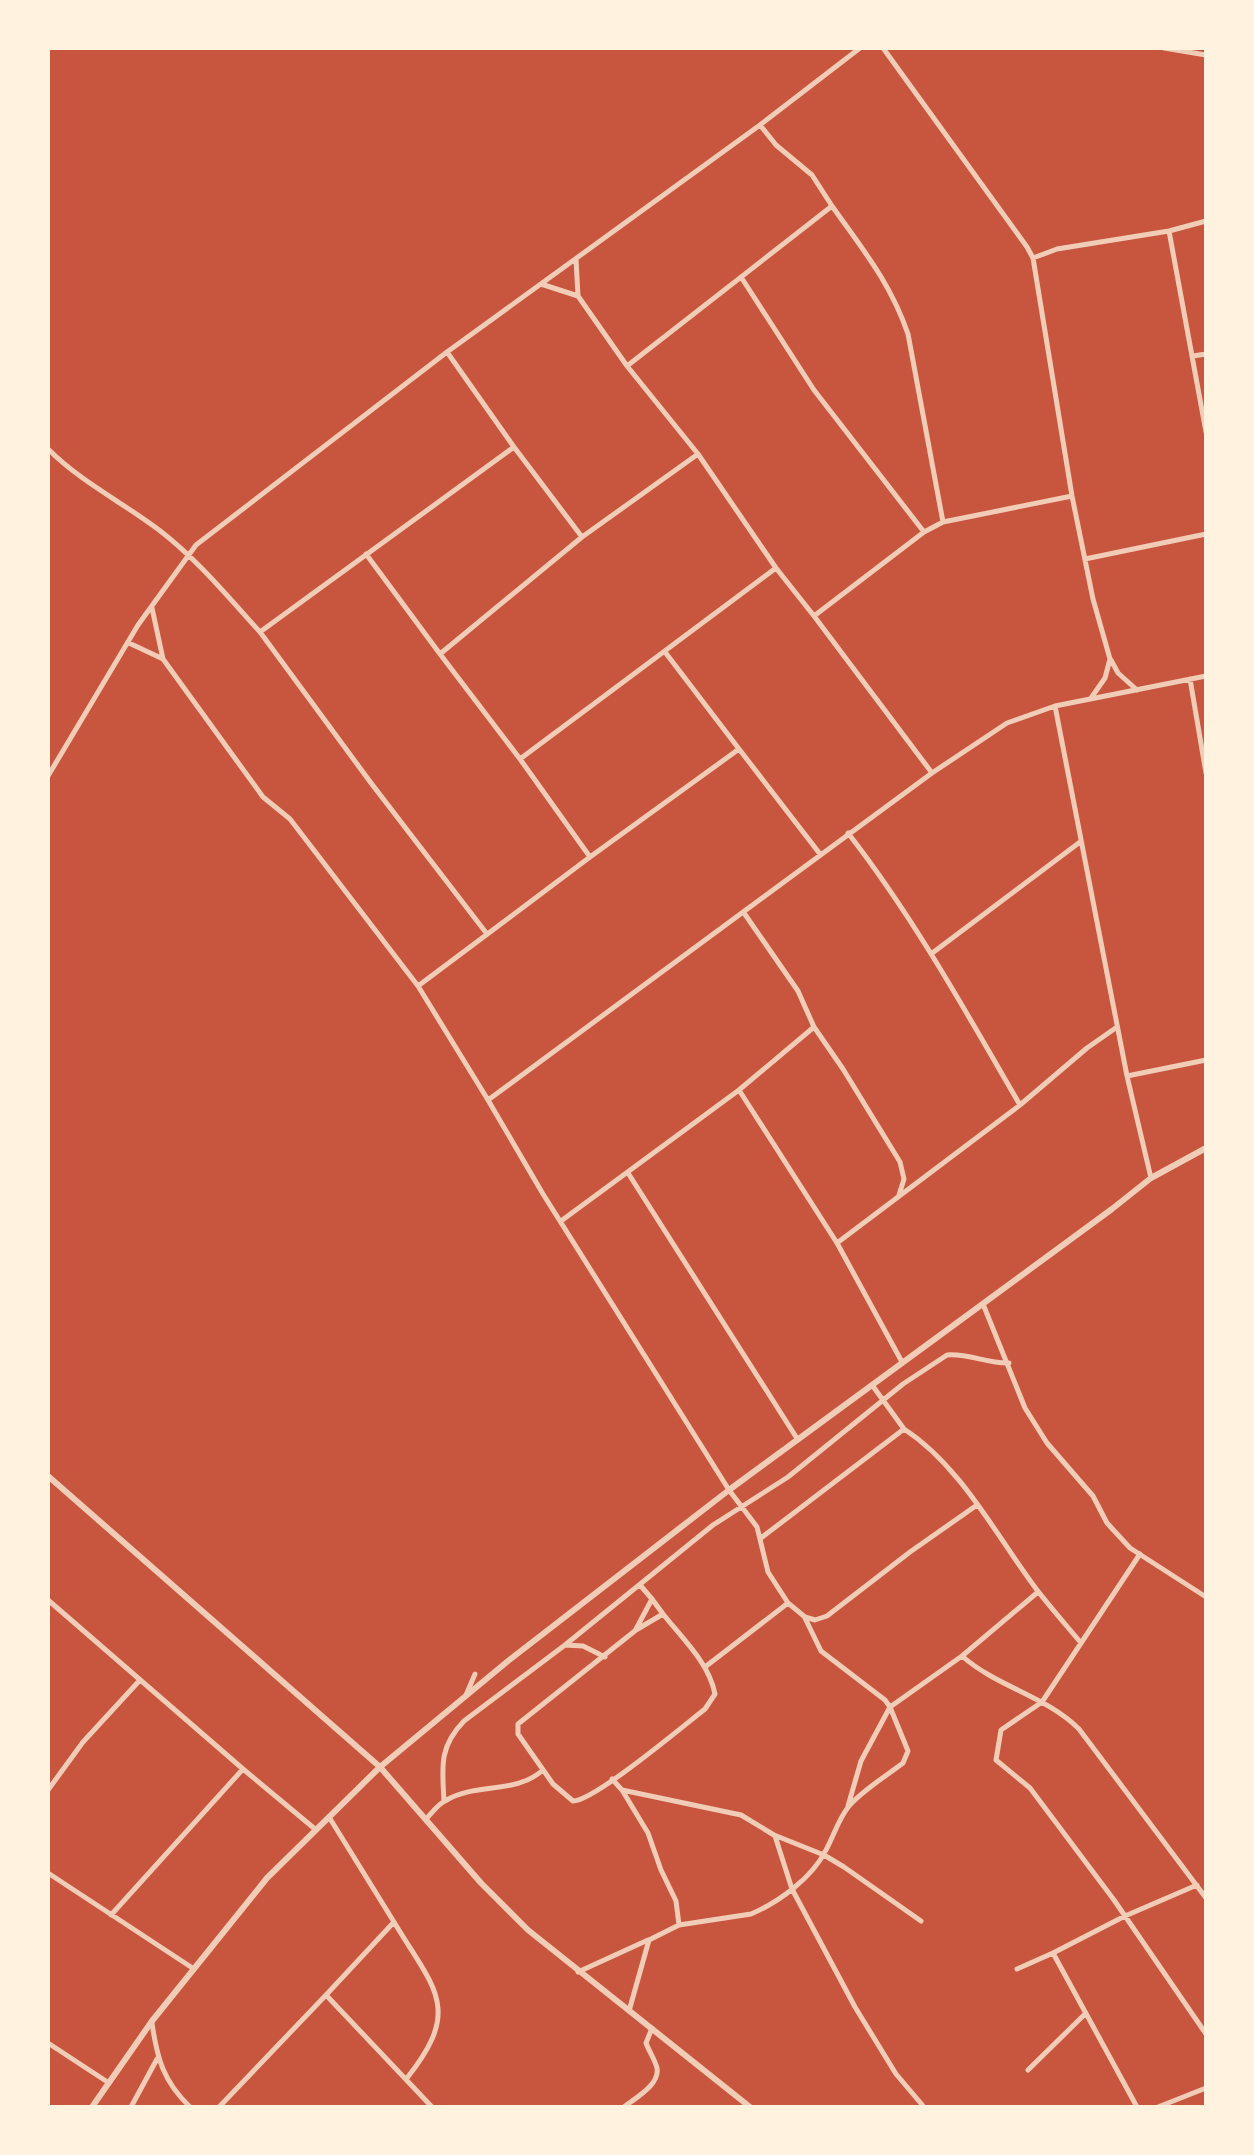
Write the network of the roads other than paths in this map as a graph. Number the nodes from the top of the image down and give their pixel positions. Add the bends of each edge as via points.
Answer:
1 (860, 48) edge
2 (883, 48) edge
3 (1164, 48) edge
4 (1206, 55) edge
5 (760, 125) junction
6 (832, 206) junction
7 (1206, 221) edge
8 (1169, 231) junction
9 (576, 258) junction
10 (1033, 258) junction
11 (741, 277) junction
12 (540, 284) junction
13 (578, 296) junction
14 (447, 352) junction
15 (1206, 354) edge
16 (1193, 356) junction
17 (627, 366) junction
18 (1206, 432) edge
19 (514, 447) junction
20 (48, 449) edge
21 (698, 454) junction
22 (1072, 496) junction
23 (943, 522) junction
24 (924, 532) junction
25 (1206, 532) edge
26 (582, 537) junction
27 (366, 554) junction
28 (189, 555) junction
29 (1085, 559) junction
30 (776, 568) junction
31 (152, 607) junction
32 (814, 616) junction
33 (260, 632) junction
34 (129, 643) junction
35 (665, 652) junction
36 (440, 654) junction
37 (163, 659) junction
38 (1110, 659) junction
39 (1206, 676) edge
40 (1190, 679) junction
41 (1137, 690) junction
42 (1091, 698) junction
43 (1055, 706) junction
44 (739, 749) junction
45 (520, 759) junction
46 (932, 773) junction
47 (1206, 773) edge
48 (48, 776) edge
49 (848, 833) junction
50 (1080, 842) junction
51 (820, 854) junction
52 (590, 857) junction
53 (744, 913) junction
54 (487, 934) junction
55 (931, 954) junction
56 (418, 986) junction
57 (814, 1027) junction
58 (1117, 1027) junction
59 (1206, 1060) edge
60 (1127, 1076) junction
61 (739, 1090) junction
62 (488, 1100) junction
63 (1020, 1105) junction
64 (1206, 1148) edge
65 (628, 1173) junction
66 (1151, 1178) junction
67 (899, 1195) junction
68 (561, 1221) junction
69 (837, 1243) junction
70 (983, 1304) junction
71 (902, 1362) junction
72 (1009, 1363) junction
73 (872, 1385) junction
74 (884, 1401) junction
75 (904, 1429) junction
76 (798, 1440) junction
77 (48, 1476) edge
78 (729, 1490) junction
79 (977, 1505) junction
80 (744, 1507) junction
81 (761, 1538) junction
82 (1140, 1554) junction
83 (640, 1585) junction
84 (1038, 1592) junction
85 (1206, 1597) edge
86 (652, 1599) junction
87 (48, 1600) edge
88 (788, 1603) junction
89 (663, 1614) junction
90 (805, 1617) junction
91 (636, 1630) junction
92 (1081, 1643) junction
93 (565, 1645) junction
94 (962, 1656) junction
95 (605, 1657) junction
96 (705, 1667) junction
97 (475, 1674) dead end
98 (140, 1680) junction
99 (464, 1698) junction
100 (1042, 1702) junction
101 (890, 1707) junction
102 (380, 1767) junction
103 (243, 1769) junction
104 (543, 1770) junction
105 (612, 1779) junction
106 (48, 1790) edge
107 (622, 1790) junction
108 (444, 1801) junction
109 (848, 1807) junction
110 (328, 1816) junction
111 (426, 1819) junction
112 (315, 1829) junction
113 (774, 1835) junction
114 (824, 1855) junction
115 (48, 1873) edge
116 (1197, 1885) junction
117 (792, 1889) junction
118 (1206, 1898) edge
119 (111, 1915) junction
120 (1125, 1916) junction
121 (921, 1921) dead end
122 (394, 1922) junction
123 (679, 1925) junction
124 (649, 1940) junction
125 (1053, 1953) junction
126 (195, 1969) junction
127 (1017, 1969) dead end
128 (578, 1972) junction
129 (326, 1995) junction
130 (629, 2011) junction
131 (1085, 2014) junction
132 (152, 2021) junction
133 (652, 2028) junction
134 (1206, 2034) edge
135 (48, 2043) edge
136 (157, 2059) junction
137 (1028, 2070) dead end
138 (407, 2078) junction
139 (109, 2083) junction
140 (1206, 2088) edge
141 (92, 2107) edge
142 (131, 2107) edge
143 (190, 2107) edge
144 (219, 2107) edge
145 (432, 2107) edge
146 (624, 2107) edge
147 (750, 2107) edge
148 (924, 2107) edge
149 (1137, 2107) edge
150 (1158, 2107) edge

1 - 5 street
2 - 10 street
3 - 4 street
5 - 6 street via 812,175
5 - 9 street
6 - 11 street
6 - 23 street via 898,305
7 - 8 street
8 - 10 street via 1101,240
8 - 16 street
9 - 12 street
9 - 13 street
10 - 22 street
11 - 17 street
11 - 24 street via 814,390
12 - 13 street
12 - 14 street
13 - 17 street
14 - 19 street
14 - 28 street
15 - 16 street
16 - 18 street
17 - 21 street
19 - 26 street
19 - 27 street
20 - 28 street
21 - 26 street
21 - 30 street
22 - 23 street
22 - 29 street
23 - 24 street
24 - 32 street
25 - 29 street
26 - 36 street
27 - 33 street
27 - 36 street
28 - 31 street
28 - 33 street
29 - 38 street
30 - 32 street
30 - 35 street
31 - 34 street
31 - 37 street
32 - 46 street
33 - 54 street
34 - 37 street
34 - 48 street
35 - 44 street
35 - 45 street
36 - 45 street
37 - 56 street via 263,797 290,819
38 - 41 street
38 - 42 street
39 - 40 street
40 - 41 street
40 - 47 street
41 - 42 street
42 - 43 street
43 - 46 street via 1007,723
43 - 50 street
44 - 51 street
44 - 52 street
45 - 52 street
46 - 49 street
49 - 51 street
49 - 55 street
50 - 55 street
50 - 58 street
51 - 53 street
52 - 54 street
53 - 57 street via 798,991
53 - 62 street
54 - 56 street
55 - 63 street
56 - 62 street
57 - 61 street
57 - 67 street via 900,1162 904,1179
58 - 60 street
58 - 63 street
59 - 60 street
60 - 66 street
61 - 65 street
61 - 69 street
62 - 68 street
63 - 67 street
64 - 66 street
65 - 68 street
65 - 76 street
66 - 70 street
67 - 69 street
68 - 78 street
69 - 71 street
70 - 71 street
70 - 72 street
71 - 73 street
72 - 74 street via 947,1355
72 - 82 street via 1025,1408 1047,1443 1093,1496 1112,1530
73 - 74 street
73 - 76 street
74 - 75 street
74 - 80 street
75 - 79 street
75 - 81 street
76 - 78 street
77 - 102 street
78 - 80 street
78 - 99 street
79 - 84 street
79 - 90 street via 827,1616
80 - 81 street
80 - 83 street via 713,1525
81 - 88 street via 768,1572
82 - 85 street
82 - 92 street
83 - 86 street
83 - 93 street
84 - 92 street
84 - 94 street
86 - 89 street
86 - 91 street
87 - 98 street
88 - 90 street
88 - 96 street
89 - 91 street
89 - 96 street
90 - 101 street via 821,1651
91 - 95 street
92 - 100 street
93 - 95 street via 583,1646
93 - 108 street via 449,1736 442,1774
94 - 100 street via 992,1678
94 - 101 street
95 - 104 street via 518,1724 518,1734
96 - 105 street via 715,1694 705,1709
97 - 99 street
98 - 103 street
98 - 106 street
99 - 102 street
100 - 116 street via 1079,1729
100 - 120 street via 1001,1730 996,1760 1030,1788
101 - 109 street via 861,1761
101 - 109 street via 906,1757
102 - 110 street
102 - 111 street
103 - 112 street
103 - 119 street
104 - 105 street via 573,1801 587,1798
104 - 108 street via 524,1784
105 - 107 street
107 - 113 street via 741,1815
107 - 123 street via 648,1833 676,1901
108 - 111 street
109 - 114 street
110 - 112 street
110 - 122 street
111 - 128 street via 506,1910
112 - 126 street via 267,1878
113 - 114 street
113 - 117 street
114 - 117 street
114 - 121 street
115 - 119 street
116 - 118 street
116 - 120 street
117 - 123 street via 751,1914
117 - 148 street via 855,2007 896,2074
119 - 126 street
120 - 125 street
120 - 134 street
122 - 129 street
122 - 138 street via 432,1985 439,2013 428,2052
123 - 124 street
124 - 128 street
124 - 130 street
125 - 127 street
125 - 131 street
126 - 132 street
128 - 130 street
129 - 138 street
129 - 144 street
130 - 133 street
131 - 137 street
131 - 149 street
132 - 136 street
132 - 139 street
133 - 146 street via 646,2043 656,2075 652,2085
133 - 147 street
135 - 139 street
136 - 142 street
136 - 143 street
138 - 145 street
139 - 141 street
140 - 150 street

